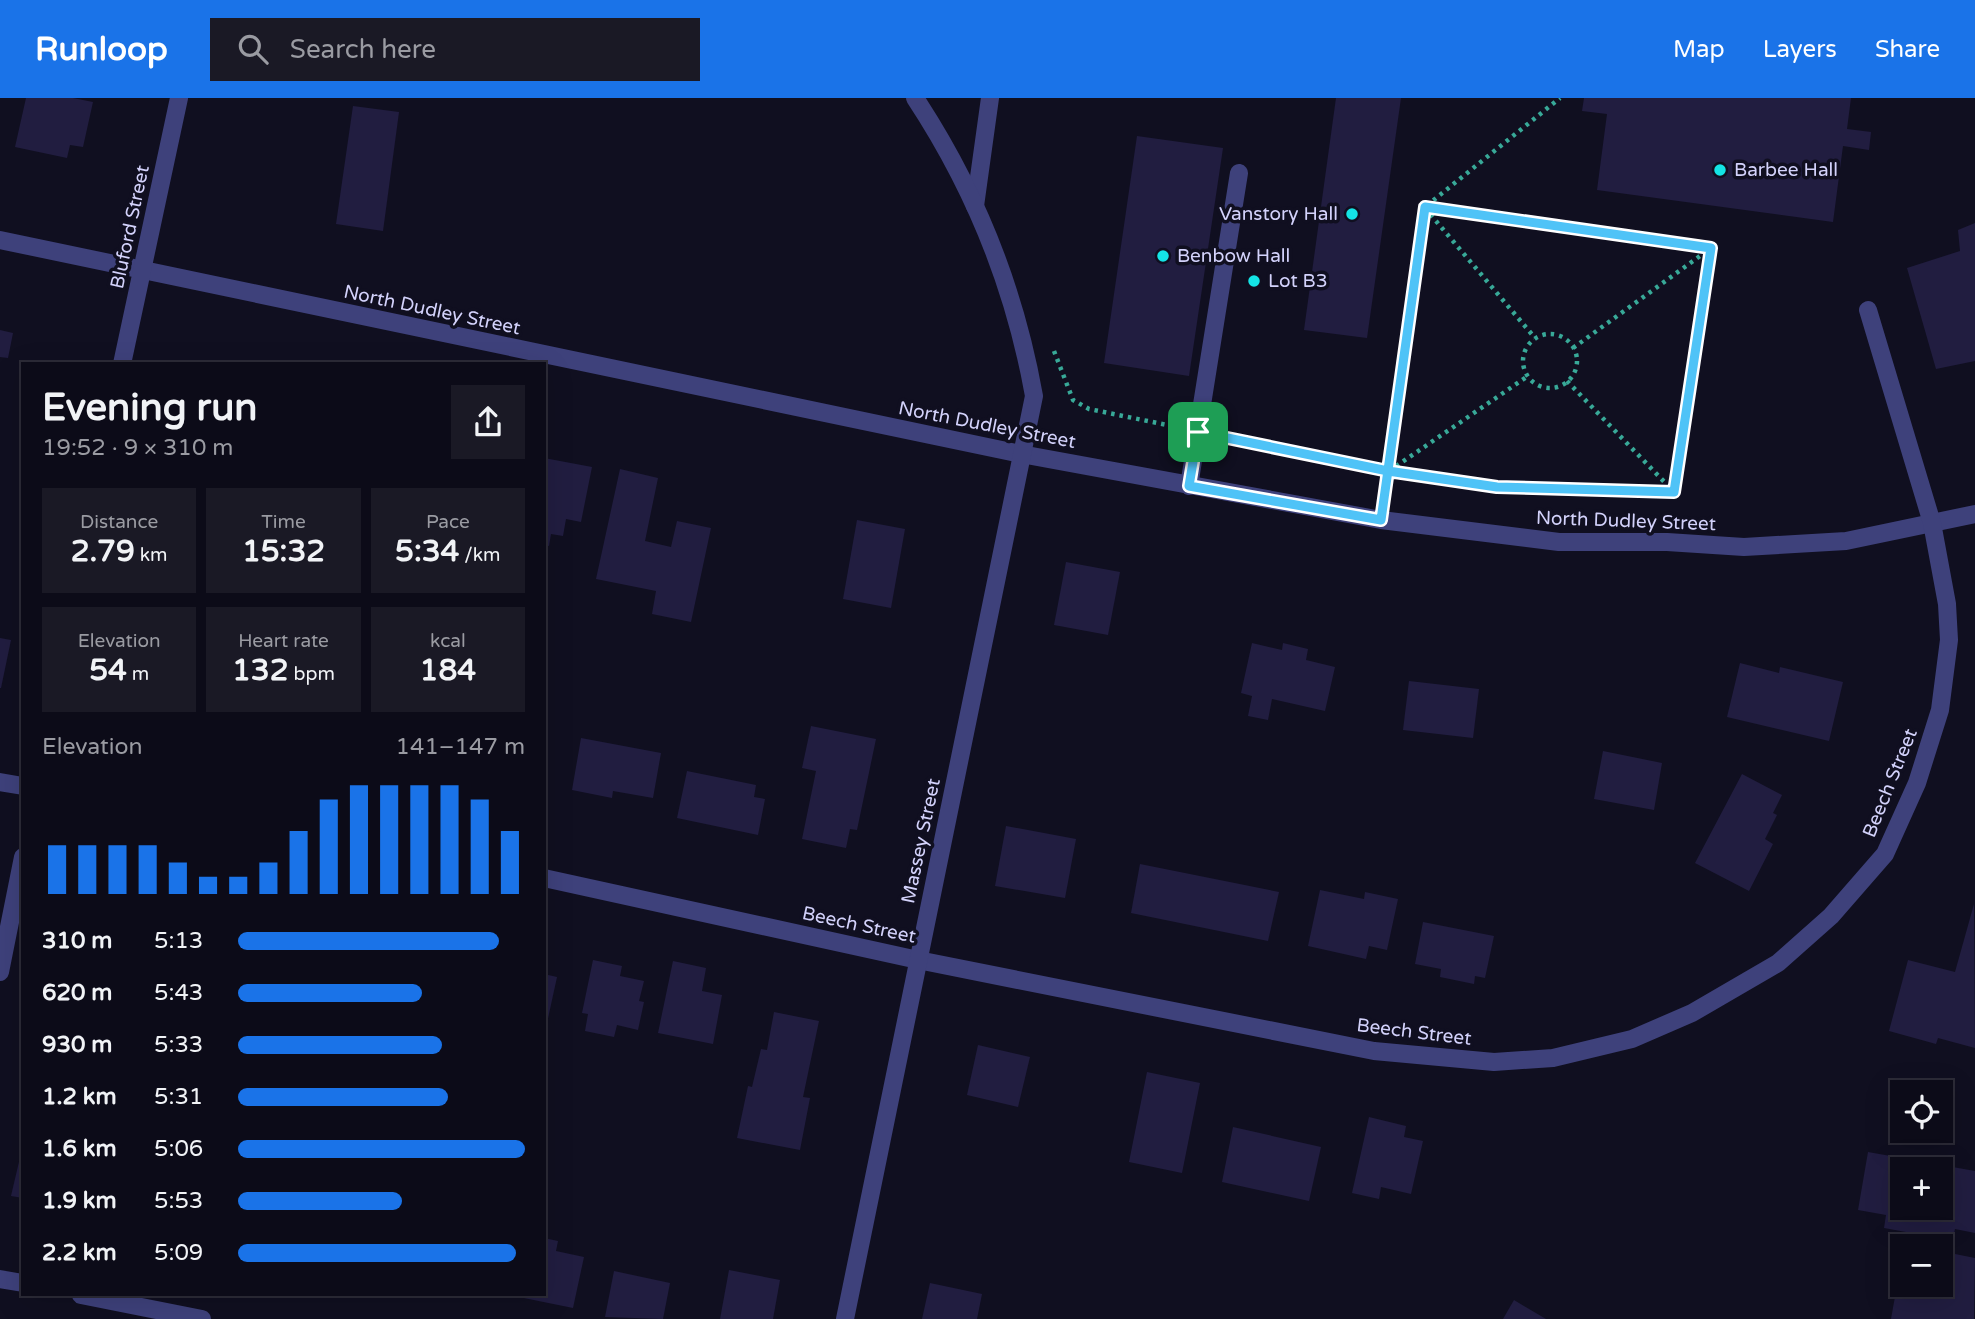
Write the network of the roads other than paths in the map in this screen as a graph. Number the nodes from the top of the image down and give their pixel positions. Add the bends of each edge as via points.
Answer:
1 (179, 98) edge
2 (915, 98) edge
3 (990, 98) edge
4 (1239, 173) dead end
5 (975, 206) junction
6 (0, 240) edge
7 (141, 271) junction
8 (1868, 310) dead end
9 (122, 362) edge
10 (1021, 454) junction
11 (1189, 486) junction
12 (1975, 514) edge
13 (1932, 523) junction
14 (0, 782) edge
15 (21, 786) edge
16 (21, 867) edge
17 (546, 878) edge
18 (918, 960) junction
19 (0, 972) edge
20 (0, 1279) edge
21 (21, 1283) edge
22 (86, 1296) edge
23 (202, 1319) edge
24 (845, 1319) edge

1 - 7 street, Bluford Street
2 - 5 street, Massey Street
3 - 5 street
4 - 11 street
5 - 10 street, Massey Street via 1011,297 1028,362 1034,396
6 - 7 street, North Dudley Street
7 - 9 street, Bluford Street
7 - 10 street, North Dudley Street
8 - 13 street, Beech Street
10 - 11 street, North Dudley Street
10 - 18 street, Massey Street
11 - 13 street, North Dudley Street via 1381,520 1559,542 1744,547 1846,541
12 - 13 street, North Dudley Street
13 - 18 street, Beech Street via 1949,640 1940,710 1917,783 1885,854 1831,916 1778,963 1692,1013 1632,1040 1553,1058 1494,1062 1374,1051
14 - 15 street
16 - 19 street
17 - 18 street, Beech Street
18 - 24 street, Massey Street
20 - 21 street
22 - 23 street

